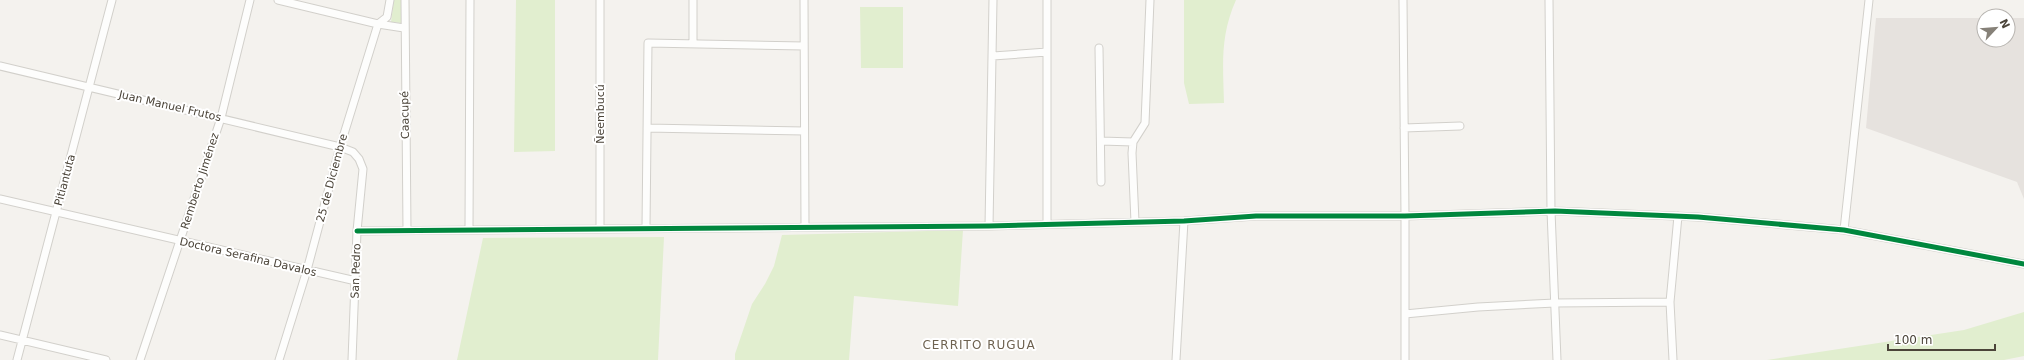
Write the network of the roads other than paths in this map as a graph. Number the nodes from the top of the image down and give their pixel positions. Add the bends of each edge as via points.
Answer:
1 (112, 0) edge
2 (250, 0) edge
3 (278, 0) edge
4 (390, 0) edge
5 (405, 0) edge
6 (470, 0) edge
7 (600, 0) edge
8 (693, 0) edge
9 (804, 0) edge
10 (993, 0) edge
11 (1047, 0) edge
12 (1150, 0) edge
13 (1403, 0) edge
14 (1549, 0) edge
15 (1869, 0) edge
16 (378, 24) junction
17 (404, 28) junction
18 (693, 44) junction
19 (804, 46) junction
20 (1099, 48) dead end
21 (1047, 52) junction
22 (993, 56) junction
23 (0, 66) edge
24 (89, 88) junction
25 (221, 118) junction
26 (1460, 126) dead end
27 (647, 128) junction
28 (1404, 128) junction
29 (804, 131) junction
30 (1101, 141) junction
31 (1133, 142) junction
32 (340, 146) junction
33 (1101, 182) dead end
34 (0, 199) edge
35 (1551, 211) junction
36 (56, 213) junction
37 (1405, 216) junction
38 (1678, 216) junction
39 (1184, 221) junction
40 (1135, 222) junction
41 (1047, 224) junction
42 (989, 226) junction
43 (646, 227) junction
44 (806, 227) junction
45 (600, 228) junction
46 (469, 229) junction
47 (407, 230) junction
48 (1844, 230) junction
49 (357, 231) junction
50 (180, 242) junction
51 (2024, 264) edge
52 (307, 270) junction
53 (356, 281) junction
54 (1670, 302) junction
55 (1555, 303) junction
56 (1405, 314) junction
57 (0, 335) edge
58 (22, 340) junction
59 (17, 360) edge
60 (106, 360) edge
61 (140, 360) edge
62 (279, 360) edge
63 (352, 360) edge
64 (1176, 360) edge
65 (1405, 360) edge
66 (1557, 360) edge
67 (1673, 360) edge

1 - 24 street, Pitiantuta
2 - 25 street, Remberto Jiménez
3 - 16 street
4 - 16 street, 25 de Diciembre via 387,17
5 - 17 street, Caacupé
6 - 46 street
7 - 45 street, Ñeembucú
8 - 18 street
9 - 19 street
10 - 22 street
11 - 21 street
12 - 31 street via 1145,123
13 - 28 street
14 - 35 street
15 - 48 street
16 - 17 street
16 - 32 street, 25 de Diciembre
17 - 47 street, Caacupé
18 - 19 street
18 - 27 street via 648,43
19 - 29 street
20 - 30 street
21 - 22 street
21 - 41 street
22 - 42 street
23 - 24 street, Juan Manuel Frutos
24 - 25 street, Juan Manuel Frutos
24 - 36 street, Pitiantuta
25 - 32 street, Juan Manuel Frutos
25 - 50 street, Remberto Jiménez
26 - 28 street
27 - 29 street
27 - 43 street
28 - 37 street
29 - 44 street
30 - 31 street
30 - 33 street
31 - 40 street
32 - 49 street, San Pedro via 353,152 360,159 363,169
32 - 52 street, 25 de Diciembre
34 - 36 street, Doctora Serafina Davalos
35 - 37 street
35 - 38 street
35 - 55 street
36 - 50 street, Doctora Serafina Davalos
36 - 58 street, Pitiantuta
37 - 39 street via 1256,216
37 - 56 street
38 - 48 street
38 - 54 street
39 - 40 street
39 - 64 street
40 - 41 street
41 - 42 street
42 - 44 street
43 - 44 street
43 - 45 street
45 - 46 street
46 - 47 street
47 - 49 street
48 - 51 street
49 - 53 street, San Pedro
50 - 52 street, Doctora Serafina Davalos
50 - 61 street, Remberto Jiménez
52 - 53 street, Doctora Serafina Davalos
52 - 62 street, 25 de Diciembre
53 - 63 street, San Pedro
54 - 55 street
54 - 67 street
55 - 56 street
55 - 66 street
56 - 65 street
57 - 58 street
58 - 59 street, Pitiantuta
58 - 60 street

